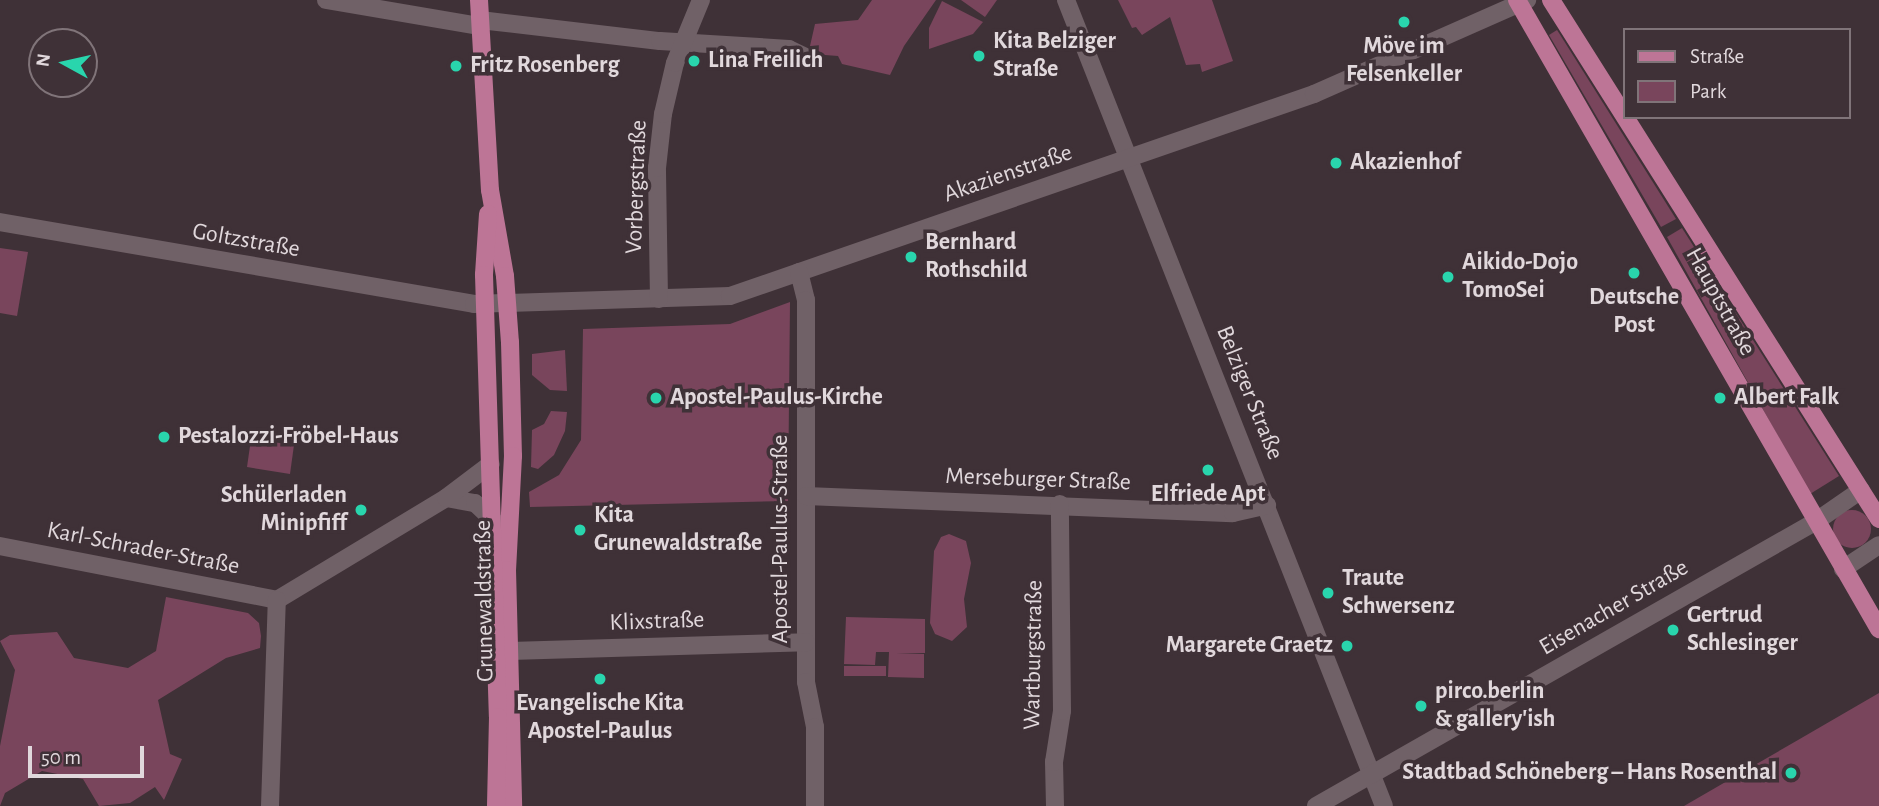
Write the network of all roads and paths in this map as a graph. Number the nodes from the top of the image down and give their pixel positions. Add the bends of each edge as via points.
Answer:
1 (326, 0) edge
2 (479, 0) edge
3 (701, 0) edge
4 (1066, 0) edge
5 (1551, 0) edge
6 (1521, 1) edge
7 (480, 23) junction
8 (683, 43) junction
9 (812, 60) dead end
10 (1624, 115) edge
11 (1626, 119) edge
12 (1129, 158) junction
13 (489, 190) junction
14 (0, 222) edge
15 (799, 272) junction
16 (659, 299) junction
17 (485, 304) junction
18 (507, 304) junction
19 (512, 396) junction
20 (490, 397) junction
21 (491, 464) junction
22 (1861, 490) junction
23 (806, 496) junction
24 (446, 498) junction
25 (1060, 505) junction
26 (1267, 505) junction
27 (1879, 519) edge
28 (493, 520) junction
29 (1815, 522) junction
30 (1879, 545) edge
31 (0, 546) edge
32 (1843, 569) junction
33 (277, 600) junction
34 (1879, 629) edge
35 (806, 642) junction
36 (510, 652) junction
37 (1373, 774) junction
38 (270, 806) edge
39 (496, 806) edge
40 (513, 806) edge
41 (815, 806) edge
42 (1055, 806) edge
43 (1316, 806) edge
44 (1384, 806) edge

1 - 7 street
2 - 7 main road, Grunewaldstraße
3 - 8 street, Vorbergstraße
4 - 12 street, Belziger Straße
5 - 10 main road, Hauptstraße
6 - 12 street, Akazienstraße via 1331,87
6 - 29 main road, Hauptstraße
7 - 8 street
7 - 13 main road, Grunewaldstraße
8 - 9 street via 789,49
8 - 16 street, Vorbergstraße via 659,142
11 - 22 main road, Hauptstraße
12 - 15 street, Akazienstraße
12 - 26 street, Belziger Straße
13 - 17 main road, Grunewaldstraße
13 - 18 main road, Grunewaldstraße
14 - 17 street, Goltzstraße
15 - 16 street, Akazienstraße via 730,296
15 - 23 street, Apostel-Paulus-Straße via 806,300
16 - 18 street, Akazienstraße
17 - 18 street, Akazienstraße
17 - 20 main road, Grunewaldstraße
18 - 19 main road, Grunewaldstraße
19 - 20 street
19 - 36 main road, Grunewaldstraße
20 - 21 main road, Grunewaldstraße
21 - 24 street
21 - 28 main road, Grunewaldstraße
22 - 27 main road, Hauptstraße
22 - 29 street, Eisenacher Straße
23 - 25 street, Merseburger Straße
23 - 35 street, Apostel-Paulus-Straße
24 - 28 street via 475,503
24 - 33 street
25 - 26 street, Merseburger Straße via 1233,513
25 - 42 street, Wartburgstraße via 1062,711 1054,762
26 - 37 street, Belziger Straße
28 - 39 main road, Grunewaldstraße
29 - 32 main road, Hauptstraße
29 - 37 street, Eisenacher Straße
30 - 32 street
31 - 33 street, Karl-Schrader-Straße
32 - 34 main road, Hauptstraße
33 - 38 street
35 - 36 street, Klixstraße
35 - 41 street, Apostel-Paulus-Straße via 806,682 815,727
36 - 40 main road, Grunewaldstraße
37 - 43 street, Eisenacher Straße
37 - 44 street, Belziger Straße

